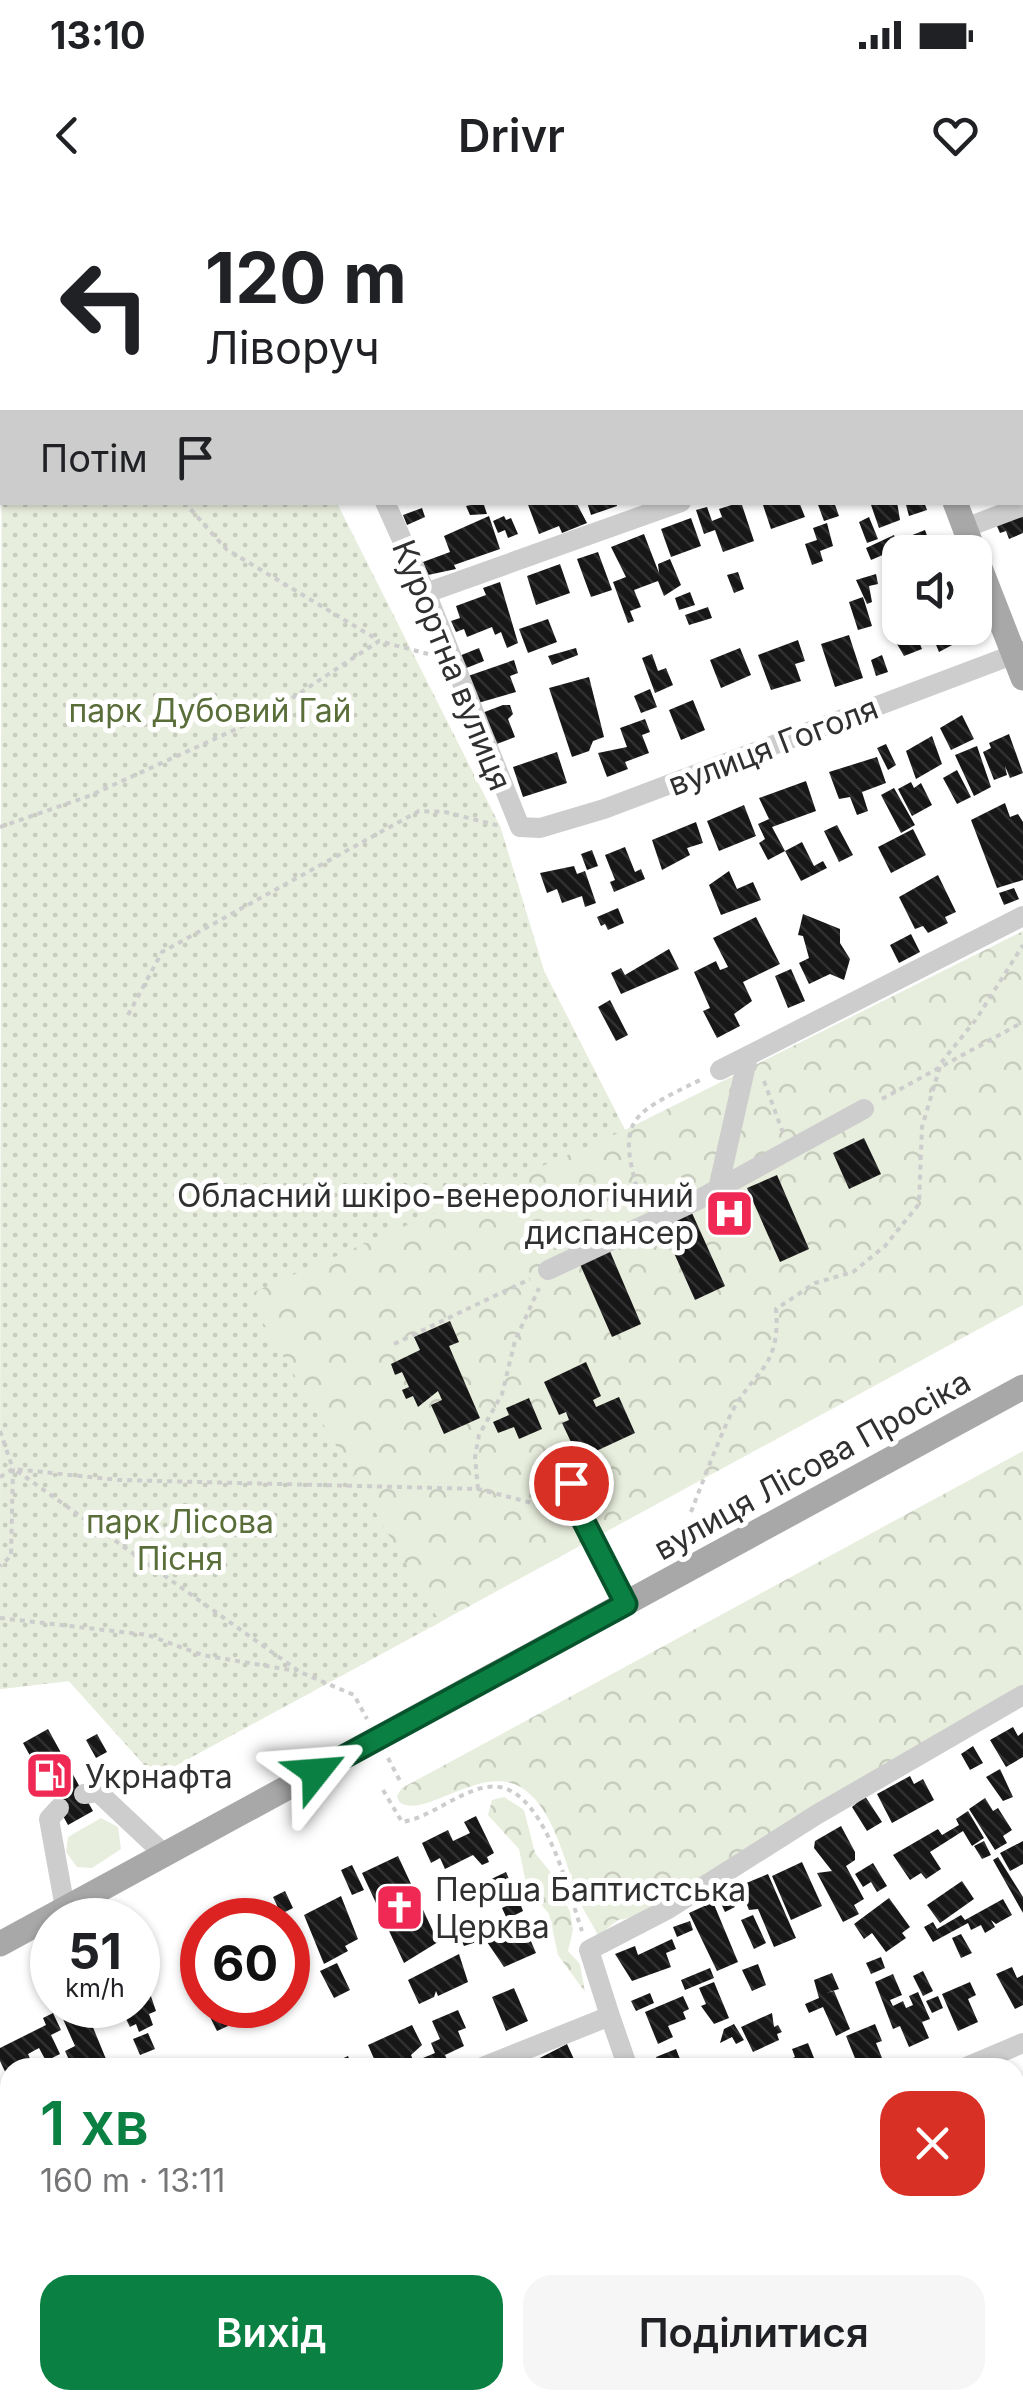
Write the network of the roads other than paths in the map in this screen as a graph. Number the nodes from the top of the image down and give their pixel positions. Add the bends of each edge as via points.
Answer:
1 (386, 505) edge
2 (664, 505) edge
3 (956, 505) edge
4 (1023, 506) edge
5 (636, 510) edge
6 (964, 528) junction
7 (967, 535) edge
8 (426, 593) junction
9 (992, 594) edge
10 (1020, 661) edge
11 (520, 827) joint
12 (1023, 916) edge
13 (751, 1054) junction
14 (720, 1070) road end
15 (864, 1108) road end
16 (718, 1189) junction
17 (548, 1270) road end
18 (1023, 1387) edge
19 (571, 1483) dead end
20 (626, 1604) junction
21 (1023, 1695) edge
22 (84, 1794) dead end
23 (58, 1808) dead end
24 (164, 1854) junction
25 (63, 1898) edge
26 (83, 1898) edge
27 (30, 1927) edge
28 (0, 1944) edge
29 (610, 2016) junction
30 (1023, 2042) edge
31 (505, 2058) edge
32 (625, 2058) edge
33 (987, 2058) edge

1 - 8 street, Курортна вулиця
2 - 5 street
3 - 6 main road
4 - 6 street
5 - 8 street
6 - 7 main road
8 - 11 street, Курортна вулиця
9 - 10 main road
10 - 11 street, вулиця Гоголя via 604,810
12 - 13 street
13 - 14 street
13 - 16 street
15 - 16 street
16 - 17 street
18 - 20 main road, вулиця Лісова Просіка
19 - 20 street
20 - 24 main road, вулиця Лісова Просіка
21 - 29 street via 589,1950
22 - 24 street via 98,1792
23 - 25 street via 49,1819
24 - 26 main road, вулиця Лісова Просіка
27 - 28 main road, вулиця Лісова Просіка
29 - 31 street
29 - 32 street
30 - 33 street

